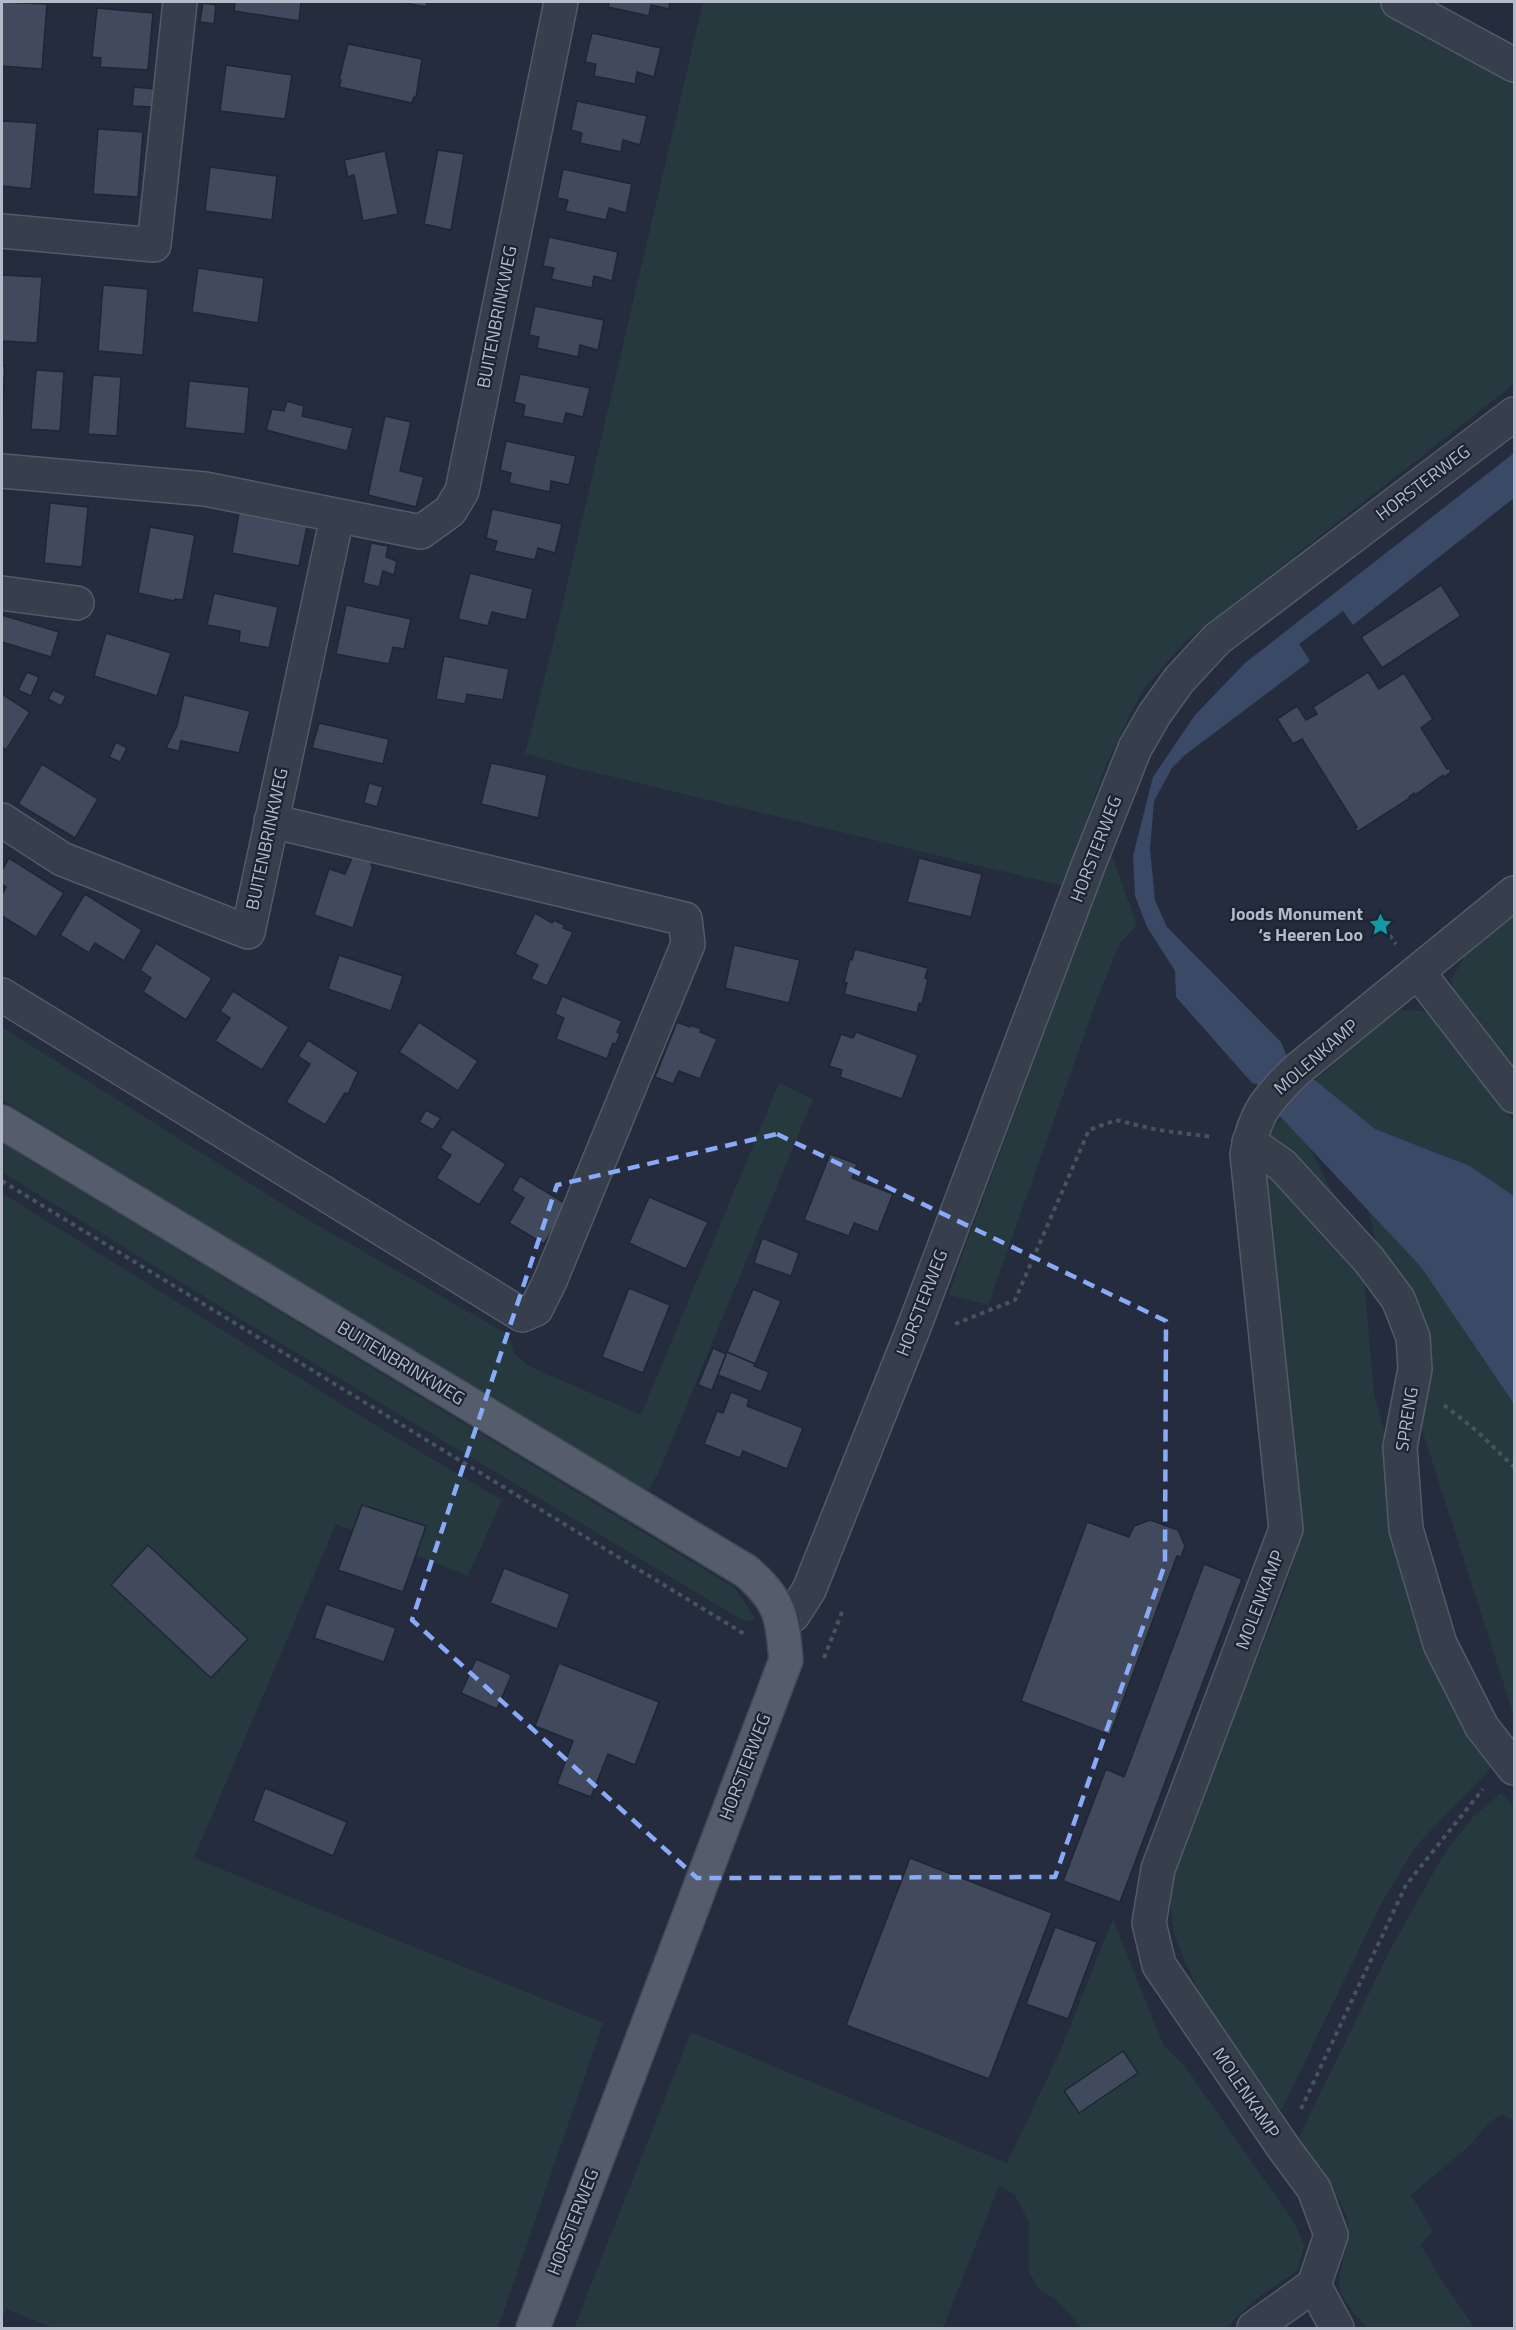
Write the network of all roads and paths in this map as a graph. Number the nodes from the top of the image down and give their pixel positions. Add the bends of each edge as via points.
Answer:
1 (180, 2) edge
2 (561, 2) edge
3 (1398, 2) edge
4 (1515, 64) edge
5 (2, 231) edge
6 (1515, 414) edge
7 (2, 471) edge
8 (337, 517) junction
9 (2, 593) edge
10 (77, 603) dead end
11 (2, 820) edge
12 (271, 820) junction
13 (1515, 892) edge
14 (1418, 972) junction
15 (2, 994) edge
16 (1515, 1096) edge
17 (2, 1122) edge
18 (1249, 1143) junction
19 (2, 1181) edge
20 (953, 1325) dead end
21 (1413, 1380) junction
22 (1515, 1467) edge
23 (782, 1622) junction
24 (786, 1660) junction
25 (1512, 1765) edge
26 (1283, 2147) junction
27 (1314, 2285) junction
28 (533, 2328) edge
29 (1254, 2328) edge
30 (1337, 2328) edge

1 - 5 street via 154,245
2 - 8 street, BUITENBRINKWEG via 462,491 450,511 421,532
3 - 4 street
6 - 23 street, HORSTERWEG via 1217,639 1179,680 1154,715 1135,748 1088,866 914,1327 809,1590 793,1615
7 - 8 street, BUITENBRINKWEG via 205,489
8 - 12 street, BUITENBRINKWEG
9 - 10 street
11 - 12 street, BUITENBRINKWEG via 62,859 248,932
12 - 15 street via 686,919 688,944 536,1309 522,1315
13 - 14 street, MOLENKAMP
14 - 16 street
14 - 18 street, MOLENKAMP via 1270,1096
17 - 23 main road, BUITENBRINKWEG via 746,1571 774,1599
18 - 20 path via 1116,1120 1089,1130 1015,1300
18 - 21 street, SPRENG via 1282,1165 1369,1260 1398,1299 1413,1336
18 - 26 street, MOLENKAMP via 1247,1155 1286,1529 1158,1869 1149,1923 1159,1965
19 - 24 path
21 - 22 path
21 - 25 street, SPRENG via 1400,1447 1406,1529 1440,1644 1482,1727
23 - 24 main road, HORSTERWEG
24 - 28 main road, HORSTERWEG
25 - 26 path via 1478,1793 1406,1885
26 - 27 street, MOLENKAMP via 1314,2189 1331,2235
27 - 29 street
27 - 30 street

